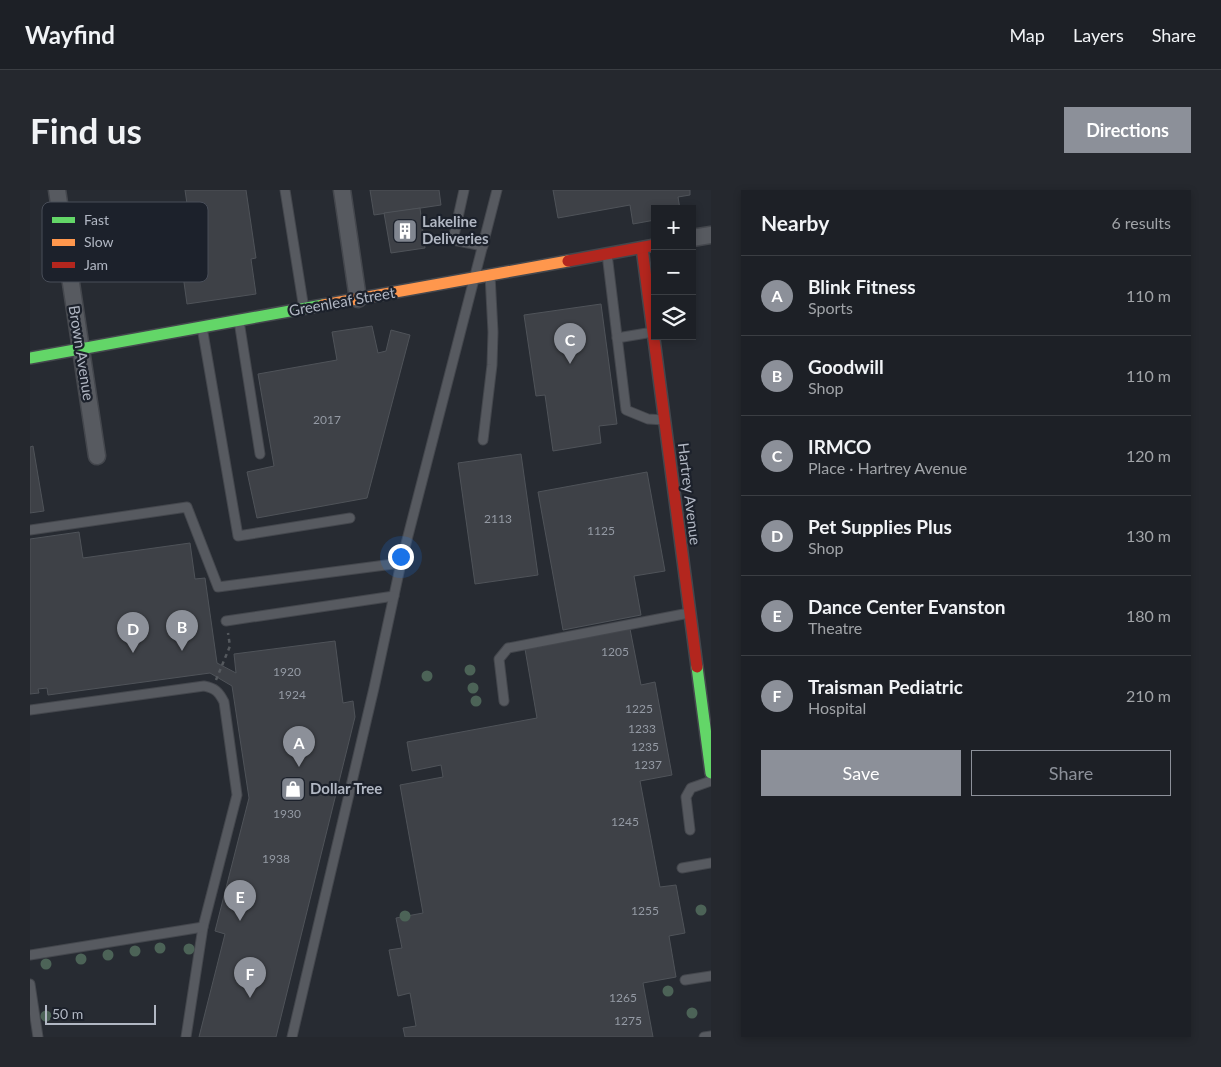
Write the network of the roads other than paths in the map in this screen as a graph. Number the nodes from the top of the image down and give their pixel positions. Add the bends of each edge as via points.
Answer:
1 (285, 190) edge
2 (342, 190) edge
3 (464, 190) edge
4 (497, 190) edge
5 (711, 235) edge
6 (696, 237) edge
7 (483, 246) junction
8 (651, 246) edge
9 (642, 248) junction
10 (607, 254) junction
11 (490, 275) junction
12 (475, 278) junction
13 (70, 282) edge
14 (358, 299) junction
15 (304, 309) junction
16 (651, 317) edge
17 (238, 320) junction
18 (202, 327) junction
19 (651, 332) edge
20 (617, 338) junction
21 (654, 340) edge
22 (80, 348) junction
23 (30, 358) edge
24 (664, 420) junction
25 (483, 440) dead end
26 (260, 454) dead end
27 (97, 456) dead end
28 (350, 518) dead end
29 (30, 530) edge
30 (401, 563) junction
31 (394, 596) junction
32 (689, 613) junction
33 (226, 621) road end
34 (504, 702) dead end
35 (30, 710) edge
36 (711, 773) edge
37 (711, 781) edge
38 (690, 830) dead end
39 (711, 863) edge
40 (682, 868) dead end
41 (203, 927) junction
42 (30, 956) edge
43 (711, 976) edge
44 (685, 980) dead end
45 (30, 984) edge
46 (35, 1036) edge
47 (711, 1036) edge
48 (186, 1037) edge
49 (292, 1037) edge
50 (704, 1037) edge

1 - 15 lane
2 - 14 street
3 - 7 lane via 453,240
4 - 7 lane
5 - 6 street
7 - 12 lane
8 - 9 street, Greenleaf Street
9 - 10 street, Greenleaf Street
9 - 16 street, Hartrey Avenue
10 - 11 street, Greenleaf Street
10 - 20 lane
11 - 12 street, Greenleaf Street
11 - 25 lane via 492,365
12 - 14 street, Greenleaf Street
12 - 30 lane
13 - 22 street, Brown Avenue
14 - 15 street, Greenleaf Street
15 - 17 street, Greenleaf Street
17 - 18 street, Greenleaf Street
17 - 26 lane
18 - 22 street, Greenleaf Street
18 - 28 lane via 238,536
19 - 20 lane
20 - 24 lane via 626,410 648,419
21 - 24 street, Hartrey Avenue
22 - 23 street, Greenleaf Street
22 - 27 street, Brown Avenue
24 - 32 street, Hartrey Avenue
29 - 30 lane via 187,507 218,587
30 - 31 lane
31 - 33 lane
31 - 49 lane
32 - 34 lane via 508,648 498,659
32 - 36 street, Hartrey Avenue
35 - 41 lane via 204,686 220,693 238,795
37 - 38 lane via 691,788 686,797
39 - 40 lane
41 - 42 lane
41 - 48 lane
43 - 44 lane
45 - 46 lane
47 - 50 lane

